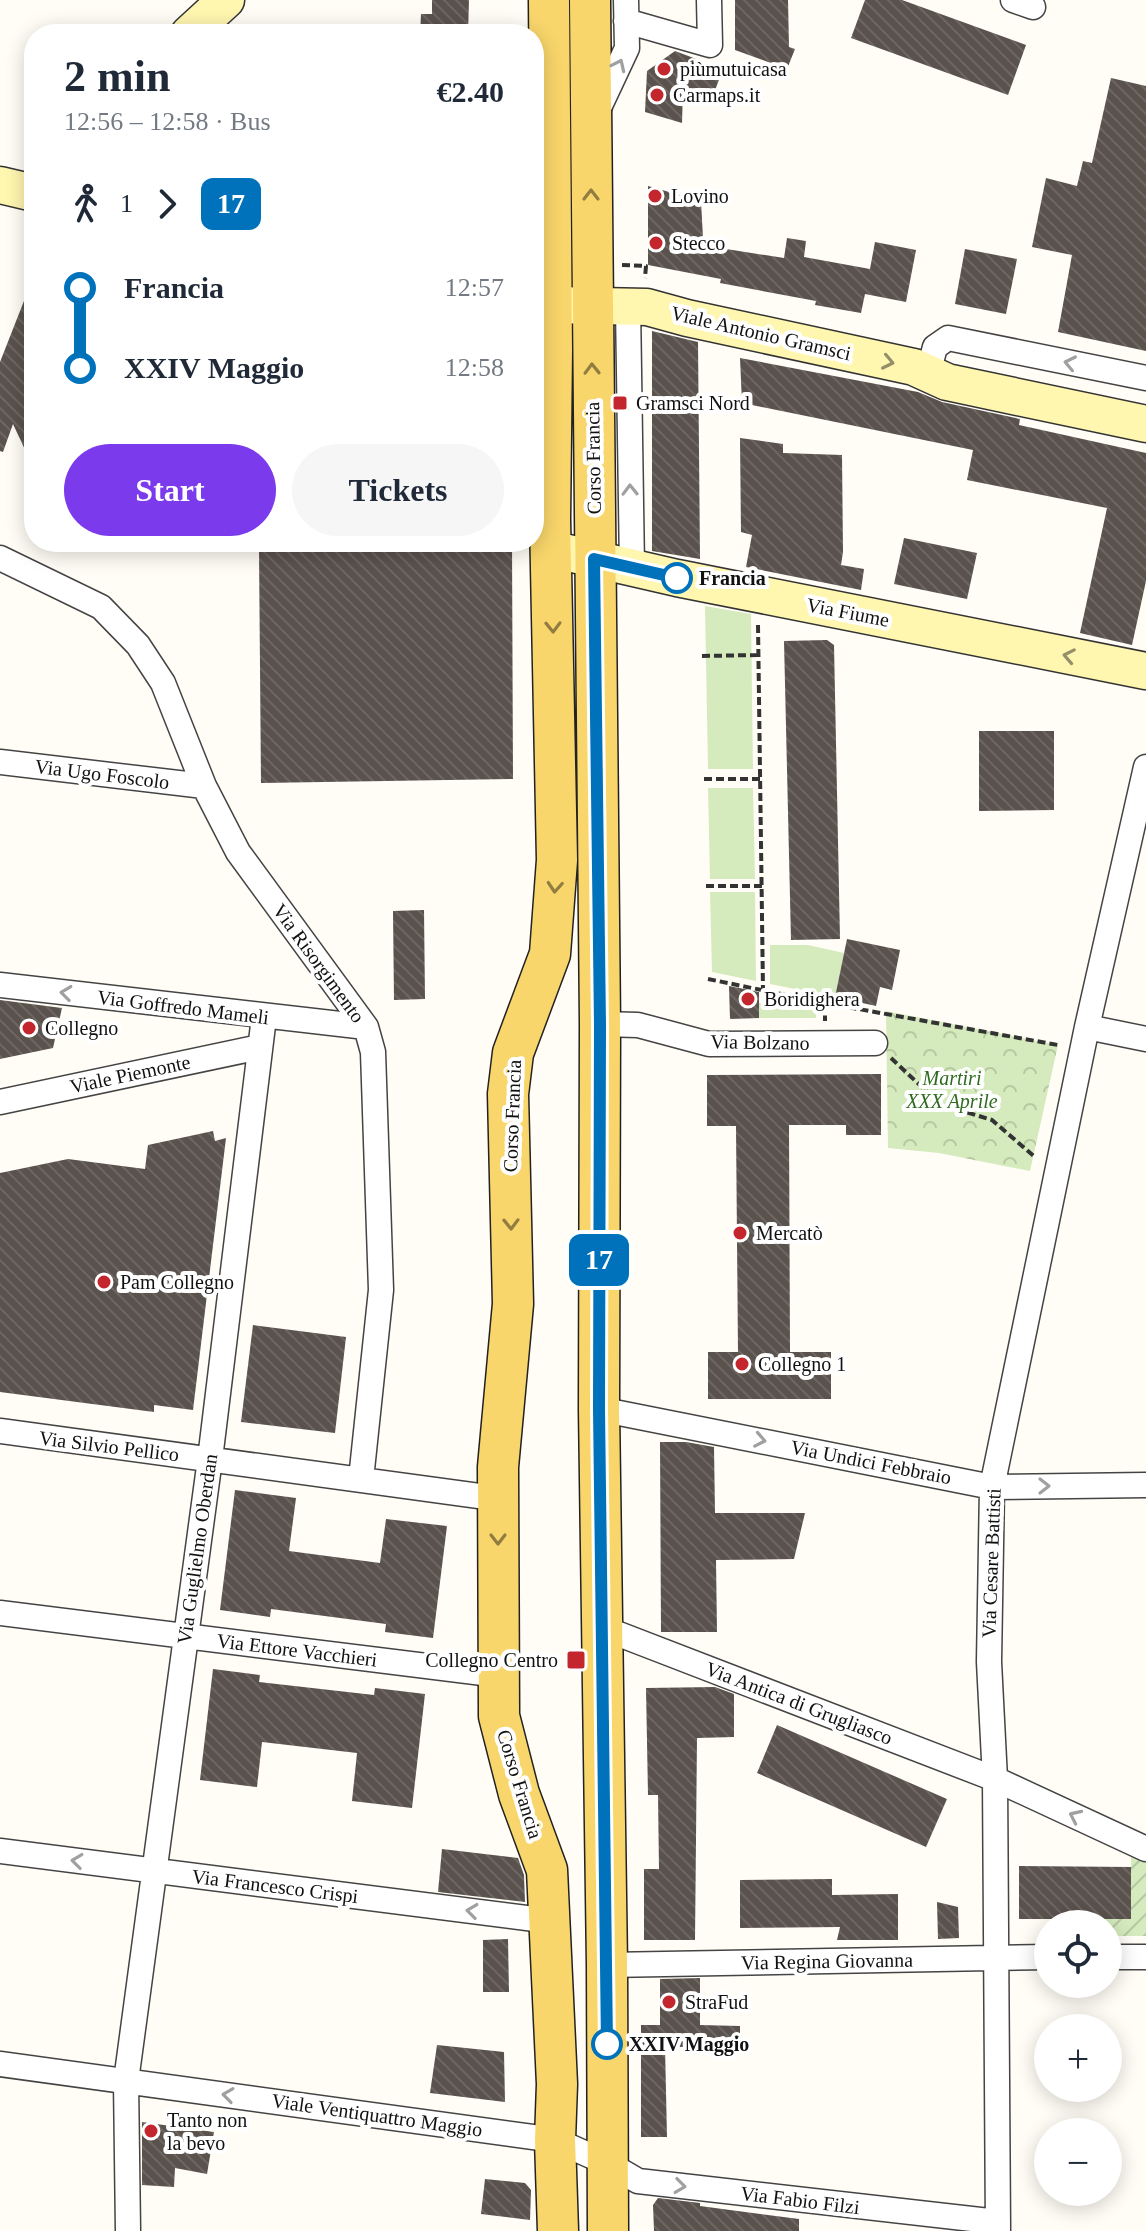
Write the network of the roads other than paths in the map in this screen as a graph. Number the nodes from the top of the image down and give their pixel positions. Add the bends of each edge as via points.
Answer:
1 (226, 0) edge
2 (549, 0) edge
3 (590, 0) edge
4 (709, 0) edge
5 (626, 10) edge
6 (200, 24) edge
7 (592, 125) junction
8 (544, 252) edge
9 (544, 303) edge
10 (610, 305) junction
11 (544, 334) edge
12 (928, 374) junction
13 (1146, 378) edge
14 (1146, 424) edge
15 (551, 549) junction
16 (0, 558) edge
17 (613, 563) junction
18 (1146, 671) edge
19 (0, 762) edge
20 (1146, 767) edge
21 (204, 786) junction
22 (0, 985) edge
23 (264, 1017) junction
24 (600, 1024) junction
25 (366, 1027) junction
26 (1087, 1027) junction
27 (1146, 1039) edge
28 (875, 1043) road end
29 (260, 1047) junction
30 (0, 1102) edge
31 (599, 1409) junction
32 (0, 1431) edge
33 (210, 1459) junction
34 (361, 1479) junction
35 (1146, 1485) edge
36 (992, 1487) junction
37 (479, 1496) dead end
38 (0, 1613) edge
39 (603, 1628) junction
40 (186, 1636) junction
41 (499, 1675) junction
42 (995, 1779) junction
43 (1146, 1849) edge
44 (0, 1851) edge
45 (154, 1871) junction
46 (550, 1921) junction
47 (994, 1957) junction
48 (1034, 1957) edge
49 (1122, 1957) edge
50 (1146, 1957) edge
51 (607, 1965) junction
52 (0, 2064) edge
53 (126, 2081) junction
54 (555, 2140) junction
55 (607, 2163) junction
56 (998, 2227) edge
57 (128, 2231) edge
58 (558, 2231) edge
59 (608, 2231) edge

1 - 6 street
2 - 8 main road, Corso Francia
3 - 7 main road, Corso Francia
4 - 5 street, Corso Francia via 710,45
7 -> 5 street, Corso Francia via 627,48
10 -> 7 main road, Corso Francia
9 - 10 street, Viale Antonio Gramsci
10 -> 12 street, Viale Antonio Gramsci via 647,307
17 -> 10 main road, Corso Francia
11 - 15 main road, Corso Francia
13 -> 12 street via 948,338 935,347
12 - 14 street, Viale Antonio Gramsci
15 - 17 street, Via Fiume
15 -> 41 main road, Corso Francia via 557,860 550,954 513,1053 508,1094 513,1304 498,1467
16 - 21 street, Via Risorgimento via 101,607 138,645 163,683
18 -> 17 street, Via Fiume
17 - 24 main road, Corso Francia
19 - 21 street, Via Ugo Foscolo
20 - 26 street, Via Cesare Battisti
21 - 25 street, Via Risorgimento via 238,852
23 -> 22 street, Via Goffredo Mameli
23 - 25 street, Via Goffredo Mameli
23 - 29 street, Via Guglielmo Oberdan
24 - 28 street, Via Bolzano via 638,1025 709,1044
24 - 31 main road, Corso Francia
25 - 34 street, Via Risorgimento via 373,1052 381,1290
26 - 27 street
26 - 36 street, Via Cesare Battisti
29 - 30 street, Viale Piemonte
29 - 33 street, Via Guglielmo Oberdan
31 -> 36 street, Via Undici Febbraio
31 - 39 main road, Corso Francia
32 - 33 street, Via Silvio Pellico
33 - 34 street, Via Silvio Pellico
33 - 40 street, Via Guglielmo Oberdan
34 - 37 street
36 -> 35 street, Via Undici Febbraio
36 - 42 street, Via Cesare Battisti via 989,1662
38 - 40 street, Via Ettore Vacchieri
39 - 42 street, Via Antica di Grugliasco
39 - 51 main road, Corso Francia
40 - 41 street, Via Ettore Vacchieri
40 - 45 street, Via Guglielmo Oberdan
41 - 46 main road, Corso Francia via 499,1716 519,1794 547,1870
43 -> 42 street
42 - 47 street, Via Cesare Battisti
45 -> 44 street, Via Francesco Crispi
46 -> 45 street, Via Francesco Crispi
45 - 53 street, Via Guglielmo Oberdan
46 - 54 main road, Corso Francia
47 - 48 street, Via Regina Giovanna
47 - 51 street, Via Regina Giovanna
47 - 56 street, Via Cesare Battisti
49 - 50 street
51 - 55 main road, Corso Francia
52 - 53 street, Viale Ventiquattro Maggio
54 -> 53 street, Viale Ventiquattro Maggio
53 - 57 street, Via Guglielmo Oberdan
54 - 55 street, Viale Ventiquattro Maggio
54 - 58 main road, Corso Francia
55 -> 56 street, Via Fabio Filzi via 638,2181
55 - 59 main road, Corso Francia

